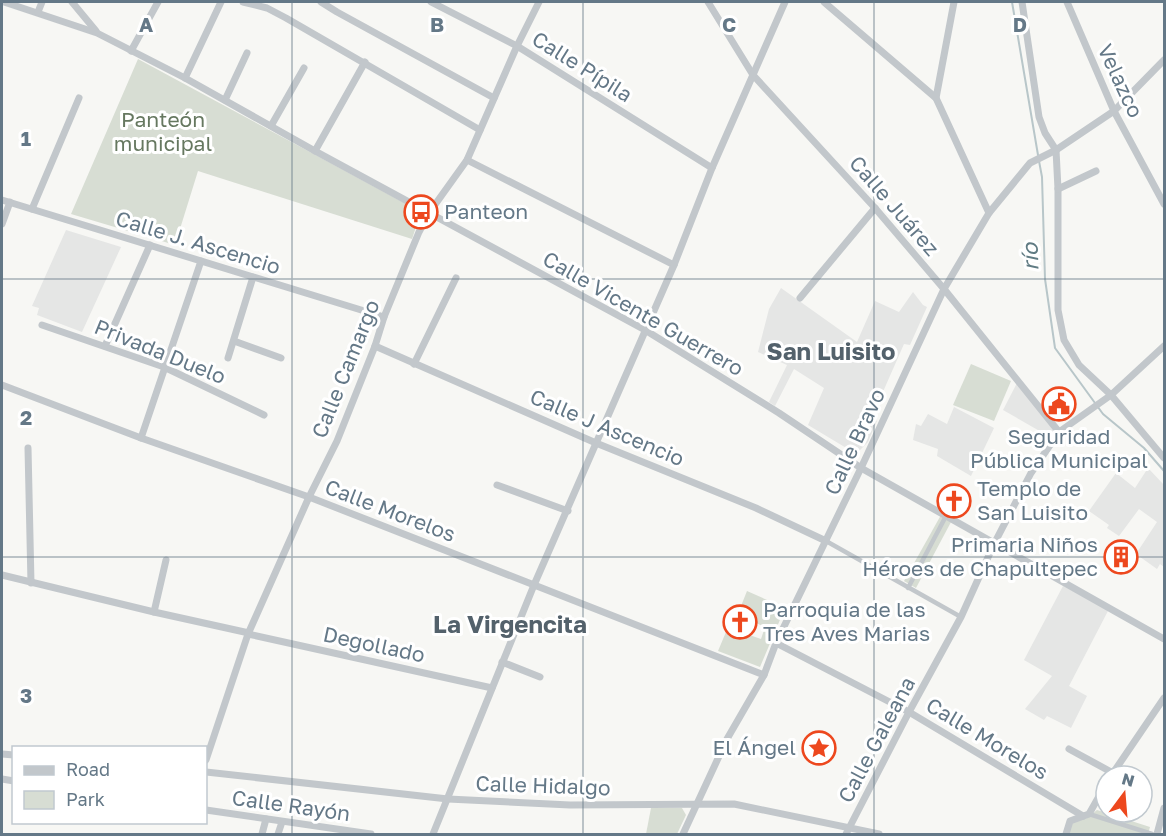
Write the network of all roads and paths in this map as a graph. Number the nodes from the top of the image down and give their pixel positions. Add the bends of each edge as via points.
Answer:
1 (4, 2) edge
2 (42, 2) edge
3 (73, 2) edge
4 (158, 2) edge
5 (221, 2) edge
6 (243, 2) edge
7 (321, 2) edge
8 (431, 2) edge
9 (539, 2) edge
10 (708, 2) edge
11 (785, 2) edge
12 (824, 2) edge
13 (954, 2) edge
14 (1022, 2) edge
15 (1067, 2) edge
16 (38, 12) junction
17 (97, 33) junction
18 (517, 46) junction
19 (131, 51) junction
20 (247, 53) dead end
21 (1164, 60) edge
22 (365, 62) junction
23 (304, 68) dead end
24 (753, 75) junction
25 (185, 78) junction
26 (79, 98) dead end
27 (494, 98) junction
28 (936, 98) junction
29 (225, 100) junction
30 (1114, 111) junction
31 (271, 126) junction
32 (480, 130) junction
33 (1054, 150) junction
34 (315, 151) junction
35 (467, 160) junction
36 (712, 168) junction
37 (1096, 171) dead end
38 (1058, 189) junction
39 (1163, 198) edge
40 (2, 200) edge
41 (10, 202) junction
42 (875, 208) junction
43 (32, 209) junction
44 (429, 213) junction
45 (989, 213) junction
46 (2, 224) edge
47 (150, 245) junction
48 (201, 261) junction
49 (674, 265) junction
50 (253, 277) junction
51 (456, 278) dead end
52 (944, 289) junction
53 (800, 298) dead end
54 (384, 317) junction
55 (42, 325) dead end
56 (645, 330) junction
57 (234, 341) junction
58 (105, 346) junction
59 (375, 346) junction
60 (1164, 346) edge
61 (228, 358) dead end
62 (280, 358) dead end
63 (414, 364) junction
64 (164, 367) junction
65 (2, 385) edge
66 (1109, 397) junction
67 (264, 415) dead end
68 (1059, 432) junction
69 (141, 438) junction
70 (596, 443) junction
71 (28, 448) dead end
72 (1164, 458) edge
73 (861, 468) junction
74 (497, 485) dead end
75 (309, 497) junction
76 (568, 511) junction
77 (946, 516) junction
78 (826, 541) junction
79 (994, 544) junction
80 (165, 560) dead end
81 (2, 575) edge
82 (31, 584) junction
83 (534, 585) junction
84 (908, 588) junction
85 (154, 612) junction
86 (961, 617) junction
87 (249, 633) junction
88 (1164, 639) edge
89 (776, 643) junction
90 (502, 662) junction
91 (764, 675) junction
92 (540, 677) dead end
93 (492, 688) junction
94 (1164, 698) edge
95 (909, 712) junction
96 (1069, 749) dead end
97 (207, 757) edge
98 (1095, 764) edge
99 (1119, 764) edge
100 (207, 772) edge
101 (448, 799) junction
102 (1094, 803) edge
103 (698, 804) junction
104 (1164, 808) edge
105 (207, 810) edge
106 (1086, 815) junction
107 (266, 819) junction
108 (282, 822) junction
109 (848, 831) edge
110 (262, 834) edge
111 (278, 834) edge
112 (371, 834) edge
113 (433, 834) edge
114 (683, 834) edge
115 (879, 834) edge
116 (1066, 834) edge
117 (1152, 834) edge
118 (1157, 834) edge

1 - 16 street, Calle Vicente Guerrero
2 - 16 street
3 - 17 street
4 - 19 street
5 - 25 street
6 - 22 street via 267,8
7 - 27 street
8 - 18 street, Calle Pípila
9 - 18 street, Calle Camargo
10 - 24 street, Calle Juárez
11 - 24 street
12 - 28 street
13 - 28 street
14 - 33 street via 1039,117
15 - 30 street, Velazco
16 - 17 street, Calle Vicente Guerrero
17 - 19 street, Calle Vicente Guerrero
18 - 27 street, Calle Camargo
18 - 36 street, Calle Pípila
19 - 25 street, Calle Vicente Guerrero
20 - 29 street
21 - 30 street, Calle Bravo
22 - 32 street
22 - 34 street
23 - 31 street
24 - 36 street
24 - 42 street, Calle Juárez
25 - 29 street, Calle Vicente Guerrero
26 - 43 street
27 - 32 street, Calle Camargo
28 - 45 street
29 - 31 street, Calle Vicente Guerrero
30 - 33 street, Calle Bravo
30 - 39 street, Velazco
31 - 34 street, Calle Vicente Guerrero
32 - 35 street, Calle Camargo
33 - 38 street
33 - 45 street, Calle Bravo via 1030,163
34 - 44 street, Calle Vicente Guerrero
35 - 44 street, Calle Camargo
35 - 49 street
36 - 49 street
37 - 38 street
38 - 66 street via 1060,325 1079,365
40 - 41 street, Calle J. Ascencio
41 - 43 street, Calle J. Ascencio
41 - 46 street
42 - 52 street, Calle Juárez
42 - 53 street
43 - 47 street, Calle J. Ascencio
44 - 54 street, Calle Camargo
44 - 56 street, Calle Vicente Guerrero
45 - 52 street, Calle Bravo
47 - 48 street, Calle J. Ascencio
47 - 58 street
48 - 50 street, Calle J. Ascencio
48 - 64 street
49 - 56 street
50 - 54 street, Calle J. Ascencio
50 - 57 street
51 - 63 street
52 - 68 street, Calle Juárez
52 - 73 street, Calle Bravo
54 - 59 street, Calle Camargo
55 - 58 street, Privada Duelo
56 - 70 street
56 - 73 street, Calle Vicente Guerrero
57 - 61 street
57 - 62 street
58 - 64 street, Privada Duelo
59 - 63 street, Calle J Ascencio
59 - 75 street, Calle Camargo via 337,441
60 - 66 street, Calle Galeana
63 - 70 street, Calle J Ascencio
64 - 67 street, Privada Duelo
64 - 69 street
65 - 69 street, Calle Morelos
66 - 68 street, Calle Galeana
66 - 72 street
68 - 79 street, Calle Galeana via 1031,473
69 - 75 street, Calle Morelos
70 - 76 street
70 - 78 street, Calle J Ascencio
71 - 82 street
73 - 77 street, Calle Vicente Guerrero
73 - 78 street, Calle Bravo
74 - 76 street
75 - 83 street, Calle Morelos
75 - 87 street, Calle Camargo
76 - 83 street
77 - 79 street, Calle Vicente Guerrero
77 - 84 street
78 - 84 street
78 - 89 street, Calle Bravo
79 - 86 street, Calle Galeana
79 - 88 street, Calle Vicente Guerrero
80 - 85 street
81 - 82 street, Degollado
82 - 85 street, Degollado
83 - 90 street
83 - 91 street, Calle Morelos
84 - 86 street
85 - 87 street, Degollado
86 - 95 street, Calle Galeana
87 - 93 street, Degollado
87 - 97 street, Calle Camargo
89 - 91 street, Calle Bravo
89 - 95 street, Calle Morelos
90 - 92 street
90 - 93 street
91 - 103 street, Calle Bravo
93 - 101 street
94 - 99 street
95 - 106 street, Calle Morelos
95 - 109 street, Calle Galeana
96 - 98 street
100 - 101 street, Calle Hidalgo
101 - 103 street, Calle Hidalgo via 570,805
101 - 113 street
102 - 106 street
103 - 109 street, Calle Hidalgo via 734,804
103 - 114 street, Calle Bravo
104 - 118 street
105 - 107 street, Calle Rayón
106 - 116 street via 1070,821
106 - 117 street
107 - 108 street, Calle Rayón
107 - 110 street
108 - 111 street
108 - 112 street, Calle Rayón
109 - 115 street, Calle Hidalgo

